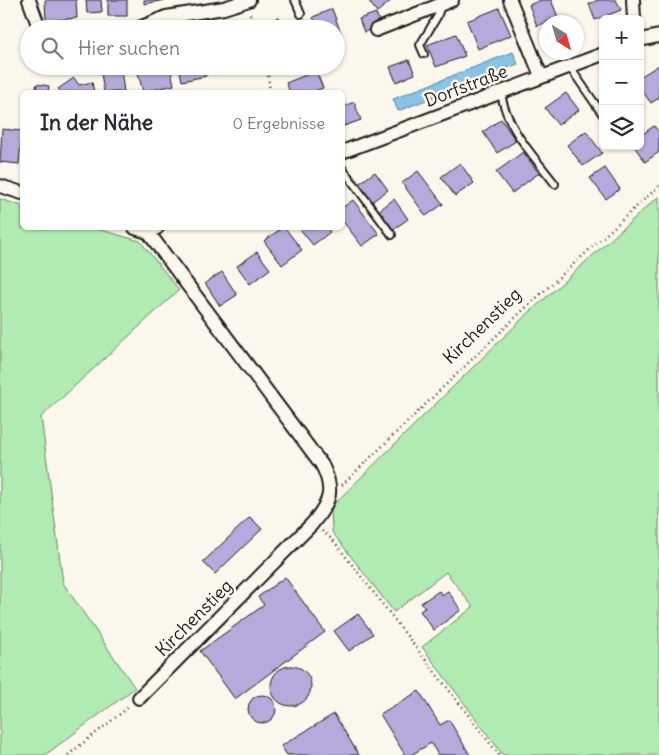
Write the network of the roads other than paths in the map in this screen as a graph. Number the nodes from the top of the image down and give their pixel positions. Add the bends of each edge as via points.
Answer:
1 (29, 0) edge
2 (295, 0) edge
3 (510, 0) edge
4 (633, 0) edge
5 (248, 1) edge
6 (447, 2) edge
7 (301, 14) dead end
8 (634, 15) edge
9 (36, 20) edge
10 (159, 20) edge
11 (376, 30) dead end
12 (659, 36) edge
13 (644, 39) edge
14 (424, 54) dead end
15 (599, 55) edge
16 (569, 66) junction
17 (541, 76) junction
18 (501, 93) junction
19 (599, 109) edge
20 (345, 151) edge
21 (345, 172) edge
22 (555, 184) dead end
23 (0, 186) edge
24 (20, 192) edge
25 (153, 230) edge
26 (392, 235) dead end
27 (139, 698) road end

1 - 9 street
2 - 7 lane
3 - 17 street
4 - 8 street
5 - 10 street
6 - 11 street
6 - 14 lane via 420,45
12 - 13 street
15 - 16 street, Dorfstraße
16 - 17 street, Dorfstraße
16 - 19 lane
17 - 18 street, Dorfstraße
18 - 20 street, Dorfstraße
18 - 22 lane via 503,109 512,126
21 - 26 lane
23 - 24 street
25 - 27 street, Kirchenstieg via 322,465 329,478 331,493 312,524

